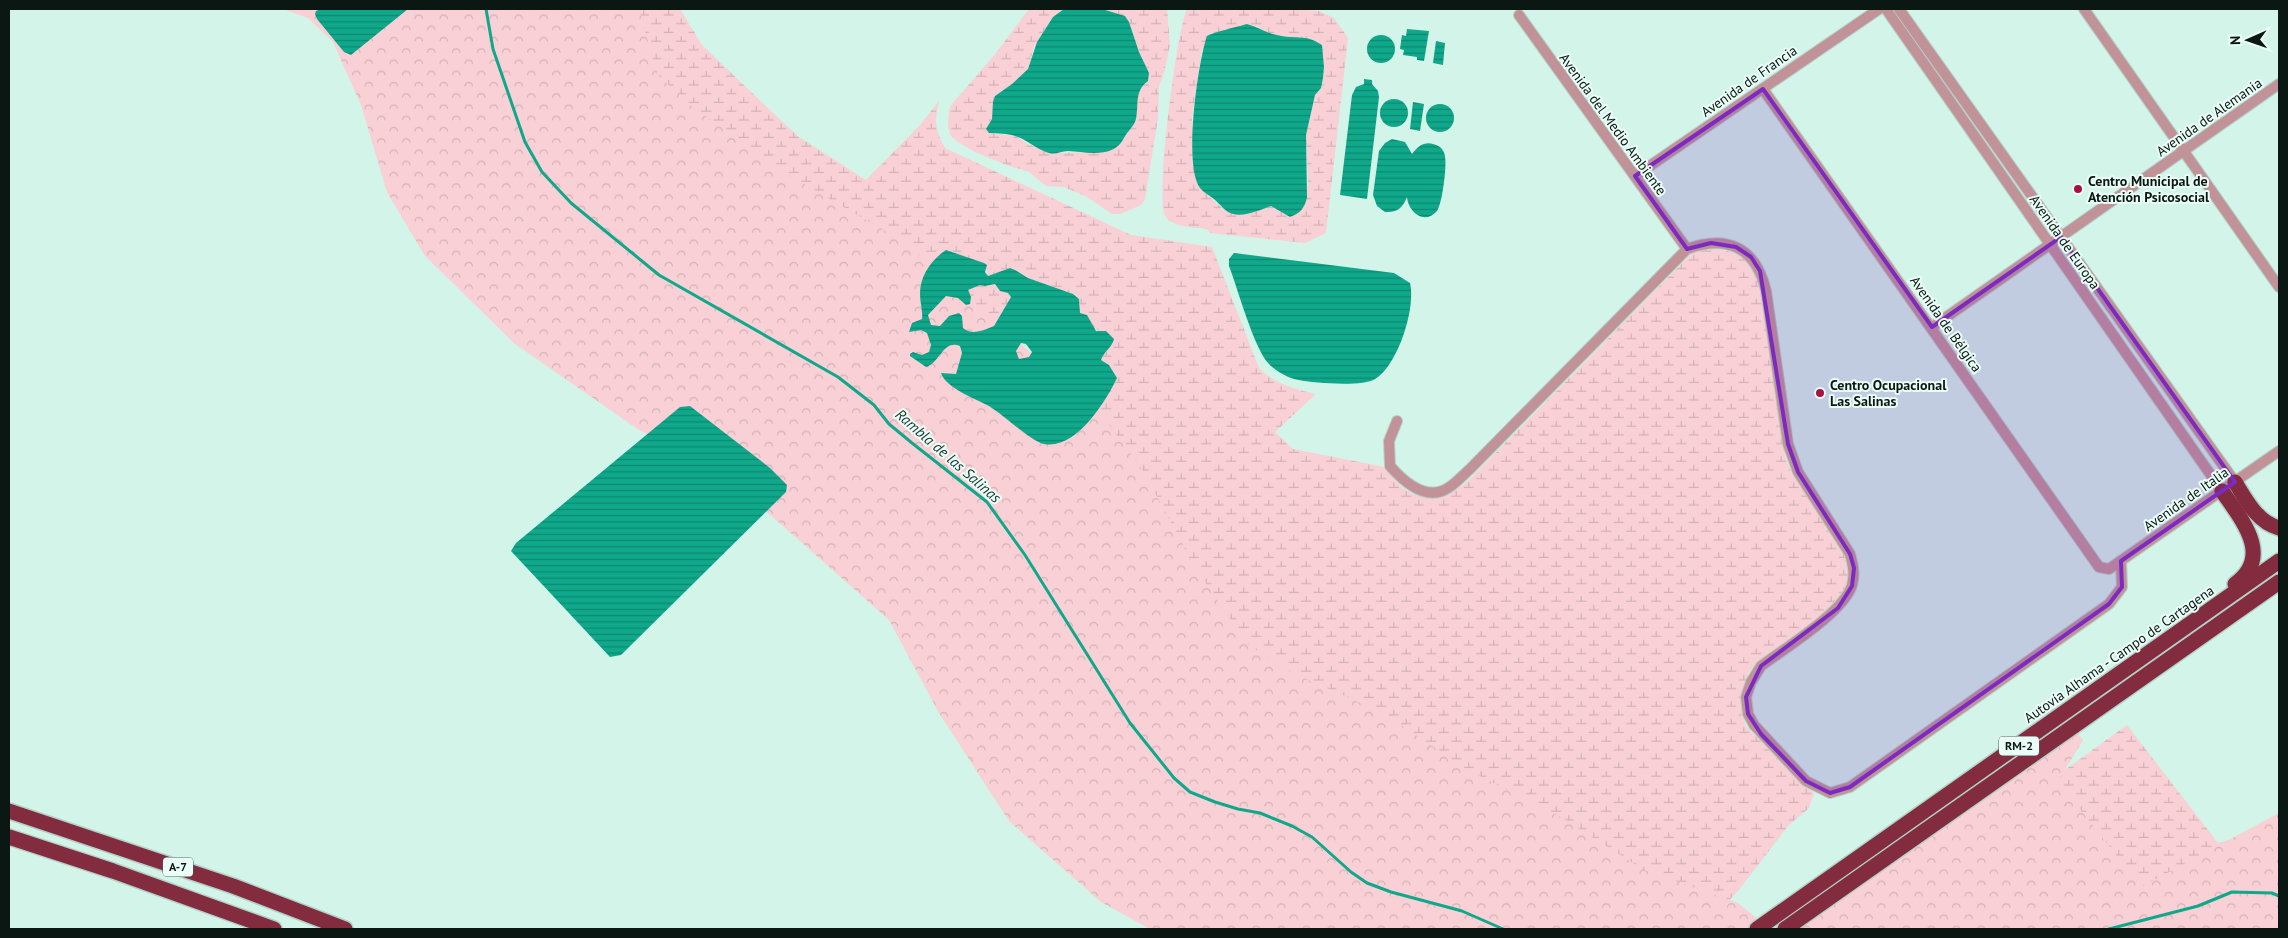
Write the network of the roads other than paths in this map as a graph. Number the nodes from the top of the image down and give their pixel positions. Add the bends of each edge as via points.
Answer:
1 (1879, 9) edge
2 (1886, 9) edge
3 (1899, 9) edge
4 (2084, 9) edge
5 (1519, 15) dead end
6 (2279, 84) edge
7 (1763, 89) junction
8 (2184, 151) junction
9 (1635, 176) junction
10 (2061, 237) junction
11 (2050, 245) junction
12 (1687, 249) junction
13 (2279, 287) edge
14 (1932, 327) junction
15 (1397, 422) dead end
16 (2279, 451) edge
17 (2235, 482) junction
18 (2222, 491) junction
19 (2279, 528) edge
20 (2121, 561) junction
21 (2279, 561) edge
22 (2110, 570) joint
23 (2279, 582) edge
24 (2208, 612) junction
25 (9, 811) edge
26 (9, 837) edge
27 (274, 929) edge
28 (345, 929) edge
29 (1757, 929) edge
30 (1785, 929) edge

1 - 7 street, Avenida de Francia
2 - 11 street, Avenida de Europa
3 - 10 street, Avenida de Europa
4 - 8 street
5 - 9 street, Avenida del Medio Ambiente
6 - 8 street, Avenida de Alemania
7 - 9 street, Avenida de Francia
7 - 14 street, Avenida de Bélgica
8 - 10 street, Avenida de Alemania
8 - 13 street
9 - 12 street, Avenida del Medio Ambiente
10 - 11 street, Avenida de Alemania
10 - 17 street, Avenida de Europa
11 - 14 street, Avenida de Alemania
11 - 18 street, Avenida de Europa
12 - 15 street via 1448,488 1427,492 1410,486 1390,466 1389,441
12 - 20 street via 1703,243 1730,245 1751,256 1756,263 1766,291 1788,444 1798,472 1850,554 1854,568 1852,586 1838,608 1762,666 1747,689 1748,714 1754,725 1806,781 1830,793 1850,787 2109,604 2122,587
14 - 22 street, Avenida de Bélgica via 2099,567
16 - 17 street, Avenida de Italia
17 - 18 street, Avenida de Italia
17 - 19 highway via 2255,514
18 - 20 street, Avenida de Italia
18 - 24 highway via 2250,532 2253,552 2250,568 2240,581 2212,601
20 - 22 street, Avenida de Italia
21 - 24 highway, Autovía Alhama - Campo de Cartagena / RM-2
23 - 30 highway, RM-2
24 - 29 highway, Autovía Alhama - Campo de Cartagena / RM-2
25 - 28 highway, A-7 via 233,886
26 - 27 highway, A-7

